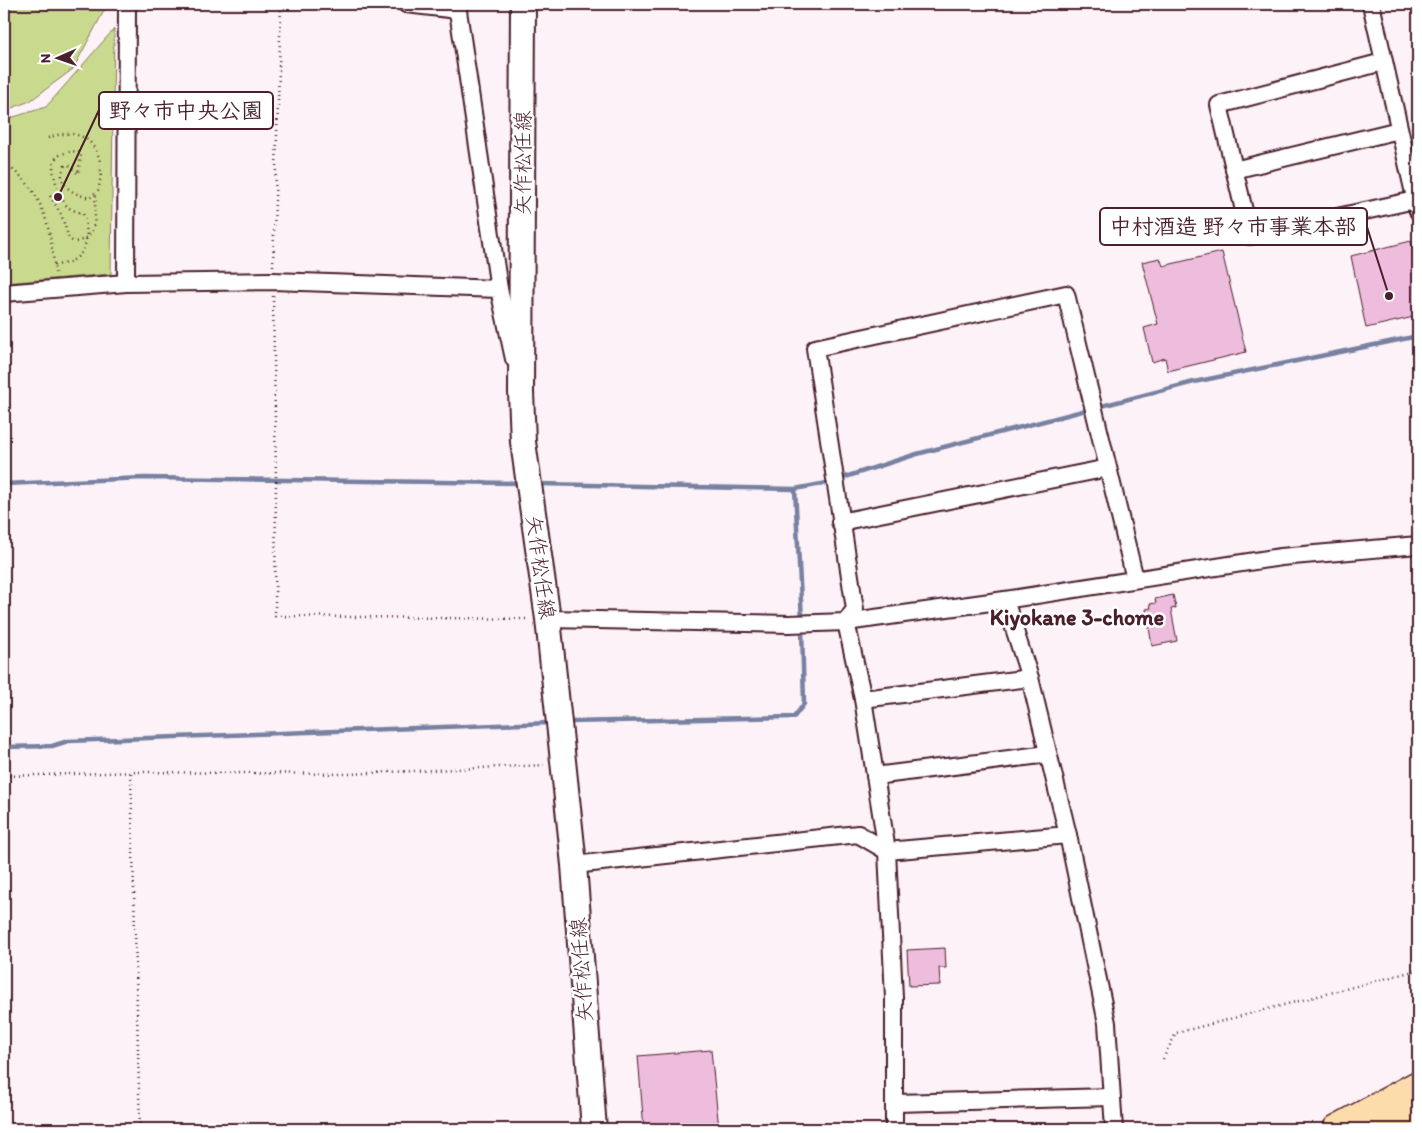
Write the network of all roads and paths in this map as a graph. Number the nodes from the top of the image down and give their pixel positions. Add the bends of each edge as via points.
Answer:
1 (127, 4) edge
2 (281, 4) edge
3 (406, 4) edge
4 (523, 4) edge
5 (1371, 4) edge
6 (458, 7) edge
7 (1383, 62) junction
8 (1399, 130) junction
9 (48, 138) dead end
10 (4, 164) edge
11 (1234, 170) junction
12 (96, 193) junction
13 (50, 196) dead end
14 (1417, 206) edge
15 (85, 239) junction
16 (54, 265) junction
17 (55, 273) dead end
18 (273, 281) junction
19 (126, 283) junction
20 (499, 289) junction
21 (4, 293) edge
22 (521, 392) junction
23 (1108, 468) junction
24 (840, 522) junction
25 (1418, 545) edge
26 (1135, 579) junction
27 (1005, 600) junction
28 (548, 620) junction
29 (838, 622) junction
30 (1030, 678) junction
31 (863, 700) junction
32 (1048, 754) junction
33 (563, 764) junction
34 (131, 772) junction
35 (4, 776) edge
36 (875, 776) junction
37 (1068, 835) junction
38 (887, 851) junction
39 (574, 866) junction
40 (1418, 970) edge
41 (1163, 1059) dead end
42 (1418, 1085) edge
43 (1110, 1097) junction
44 (896, 1103) junction
45 (1418, 1108) edge
46 (140, 1129) edge
47 (594, 1129) edge
48 (894, 1129) edge
49 (1114, 1129) edge
50 (1337, 1129) edge
51 (1382, 1129) edge

1 - 19 street
2 - 18 path
3 - 6 street
4 - 22 main road, 矢作松任線
5 - 7 street
6 - 20 street
7 - 8 street
7 - 11 street via 1219,105
8 - 11 street
8 - 14 street
9 - 12 path via 66,133 86,137 98,154 100,182
10 - 16 path via 14,170 42,206 52,240
11 - 14 street via 1250,236
12 - 15 path via 95,226
12 - 15 path via 90,198 73,194 66,187 62,171 69,165 78,174 82,155 78,152 68,152 53,162 58,191 69,208 83,214
13 - 15 path via 62,214 70,239 74,242
15 - 16 path via 85,247 75,261 68,265
16 - 17 path
18 - 19 street
18 - 20 street
18 - 28 path via 275,616
19 - 21 street
20 - 22 street
22 - 28 main road, 矢作松任線 via 523,442
23 - 24 street
23 - 24 street via 1066,294 815,348
23 - 26 street
24 - 29 street via 854,609
25 - 26 street via 1281,558
26 - 27 street
27 - 29 street
27 - 30 street
28 - 29 street
28 - 33 main road, 矢作松任線
29 - 31 street
30 - 31 street
30 - 32 street
31 - 36 street
32 - 36 street
32 - 37 street
33 - 34 path via 346,774
33 - 39 main road, 矢作松任線
34 - 35 path
34 - 46 path
36 - 38 street
37 - 38 street
37 - 43 street via 1106,1023
38 - 39 street via 858,834
38 - 44 street
39 - 47 main road, 矢作松任線
40 - 41 path via 1176,1033
42 - 50 highway
43 - 44 street
43 - 49 street
44 - 48 street
45 - 51 highway

